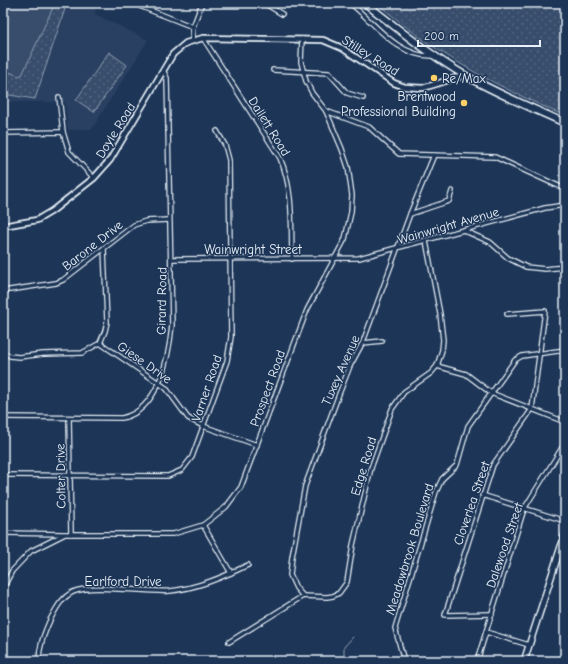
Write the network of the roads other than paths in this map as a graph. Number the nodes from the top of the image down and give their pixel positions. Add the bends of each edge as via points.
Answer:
1 (132, 3) edge
2 (202, 3) edge
3 (264, 3) edge
4 (350, 3) edge
5 (365, 3) edge
6 (282, 14) dead end
7 (193, 27) junction
8 (202, 38) junction
9 (302, 39) junction
10 (192, 41) junction
11 (434, 56) junction
12 (163, 70) junction
13 (273, 70) dead end
14 (302, 70) junction
15 (465, 75) junction
16 (59, 97) dead end
17 (363, 98) dead end
18 (326, 111) junction
19 (565, 123) edge
20 (217, 131) dead end
21 (63, 132) junction
22 (3, 133) edge
23 (434, 155) junction
24 (94, 178) junction
25 (565, 189) edge
26 (452, 191) dead end
27 (565, 205) edge
28 (410, 214) junction
29 (169, 220) junction
30 (3, 226) edge
31 (464, 230) junction
32 (426, 241) junction
33 (104, 249) junction
34 (397, 249) junction
35 (171, 259) junction
36 (230, 259) junction
37 (292, 259) junction
38 (336, 259) junction
39 (565, 268) edge
40 (3, 291) edge
41 (507, 314) dead end
42 (382, 340) dead end
43 (363, 343) junction
44 (100, 344) junction
45 (565, 350) edge
46 (3, 352) edge
47 (540, 354) junction
48 (437, 366) junction
49 (158, 382) junction
50 (491, 393) junction
51 (532, 410) junction
52 (3, 417) edge
53 (69, 418) junction
54 (565, 422) edge
55 (203, 426) junction
56 (565, 443) edge
57 (257, 445) junction
58 (3, 475) edge
59 (70, 475) junction
60 (482, 495) junction
61 (524, 509) junction
62 (565, 521) edge
63 (203, 525) junction
64 (3, 533) edge
65 (65, 534) junction
66 (71, 534) junction
67 (565, 534) edge
68 (248, 565) dead end
69 (231, 573) junction
70 (3, 588) edge
71 (303, 596) junction
72 (492, 614) junction
73 (486, 632) junction
74 (229, 642) dead end
75 (529, 645) junction
76 (39, 661) edge
77 (404, 661) edge
78 (477, 661) edge
79 (524, 661) edge

1 - 7 street
2 - 7 street
3 - 6 street
4 - 11 street via 389,40 420,56
5 - 11 highway
7 - 10 street
8 - 9 street, Stilley Road
8 - 10 street, Stilley Road
8 - 37 street, Dallett Road via 280,158 285,170 290,195
9 - 14 street, Prospect Road
9 - 15 street, Stilley Road via 323,40 342,48 394,84 405,87 423,88
10 - 12 street, Doyle Road via 173,54
11 - 15 highway
12 - 24 street, Doyle Road via 117,149
12 - 29 street, Girard Road via 168,78
13 - 14 street
14 - 17 street via 329,72 347,93
14 - 18 street, Prospect Road via 312,93
15 - 19 highway
16 - 21 street
18 - 23 street via 369,127 399,154
18 - 38 street, Prospect Road via 342,148 352,195 349,226
20 - 36 street, Varner Road via 225,145 229,160
21 - 22 street
21 - 24 street via 69,152
23 - 25 street via 494,157
23 - 28 street, Tuxey Avenue
24 - 30 street, Doyle Road via 37,220
26 - 28 street via 449,201
27 - 31 street, Wainwright Avenue
28 - 34 street, Tuxey Avenue
29 - 33 street, Barone Drive via 140,222
29 - 35 street, Girard Road
31 - 32 street, Wainwright Avenue
31 - 39 street via 490,242 508,258 526,267
32 - 34 street, Wainwright Avenue
32 - 48 street via 443,340
33 - 40 street, Barone Drive via 56,283
33 - 44 street via 107,322
34 - 38 street, Wainwright Avenue via 359,258
34 - 43 street, Tuxey Avenue
35 - 36 street, Wainwright Street
35 - 49 street, Girard Road via 171,338
36 - 37 street, Wainwright Street
36 - 55 street, Varner Road via 230,349
37 - 38 street, Wainwright Street
38 - 57 street, Prospect Road via 310,302
41 - 47 street, Cloverlea Street via 546,311
42 - 43 street
43 - 71 street, Tuxey Avenue via 346,375 305,486 290,575
44 - 46 street via 88,351 75,354 19,357
44 - 49 street, Giese Drive
45 - 47 street, Meadowbrook Boulevard
47 - 50 street, Meadowbrook Boulevard via 522,356 515,360
47 - 51 street, Cloverlea Street
48 - 50 street via 466,374
48 - 71 street, Edge Road via 424,379 404,392 392,409 371,468 344,588 339,593 327,597
49 - 53 street, Girard Road via 150,400 139,412 131,416
49 - 55 street, Giese Drive via 171,394 182,413
50 - 51 street
50 - 77 street, Meadowbrook Boulevard via 468,426 457,465 438,485 395,628
51 - 54 street
51 - 60 street, Cloverlea Street via 493,465
52 - 53 street, Girard Road
53 - 59 street, Colter Drive
55 - 57 street, Giese Drive
55 - 59 street, Varner Road via 192,457 182,470 176,473 160,476
56 - 61 street, Dalewood Street
57 - 63 street, Prospect Road via 241,487 226,507
58 - 59 street, Varner Road
59 - 66 street, Colter Drive
60 - 61 street
60 - 72 street, Cloverlea Street via 446,615
61 - 62 street
61 - 72 street, Dalewood Street
63 - 66 street, Prospect Road via 173,534
63 - 69 street
64 - 65 street
65 - 66 street, Prospect Road
65 - 70 street, Prospect Road via 32,552 12,572
67 - 75 main road
68 - 69 street, Earlford Drive
69 - 76 street, Earlford Drive via 201,585 170,591 89,590 72,593 57,606 42,636
71 - 74 street
72 - 73 street, Dalewood Street
73 - 75 street
73 - 78 street, Dalewood Street
75 - 79 main road

